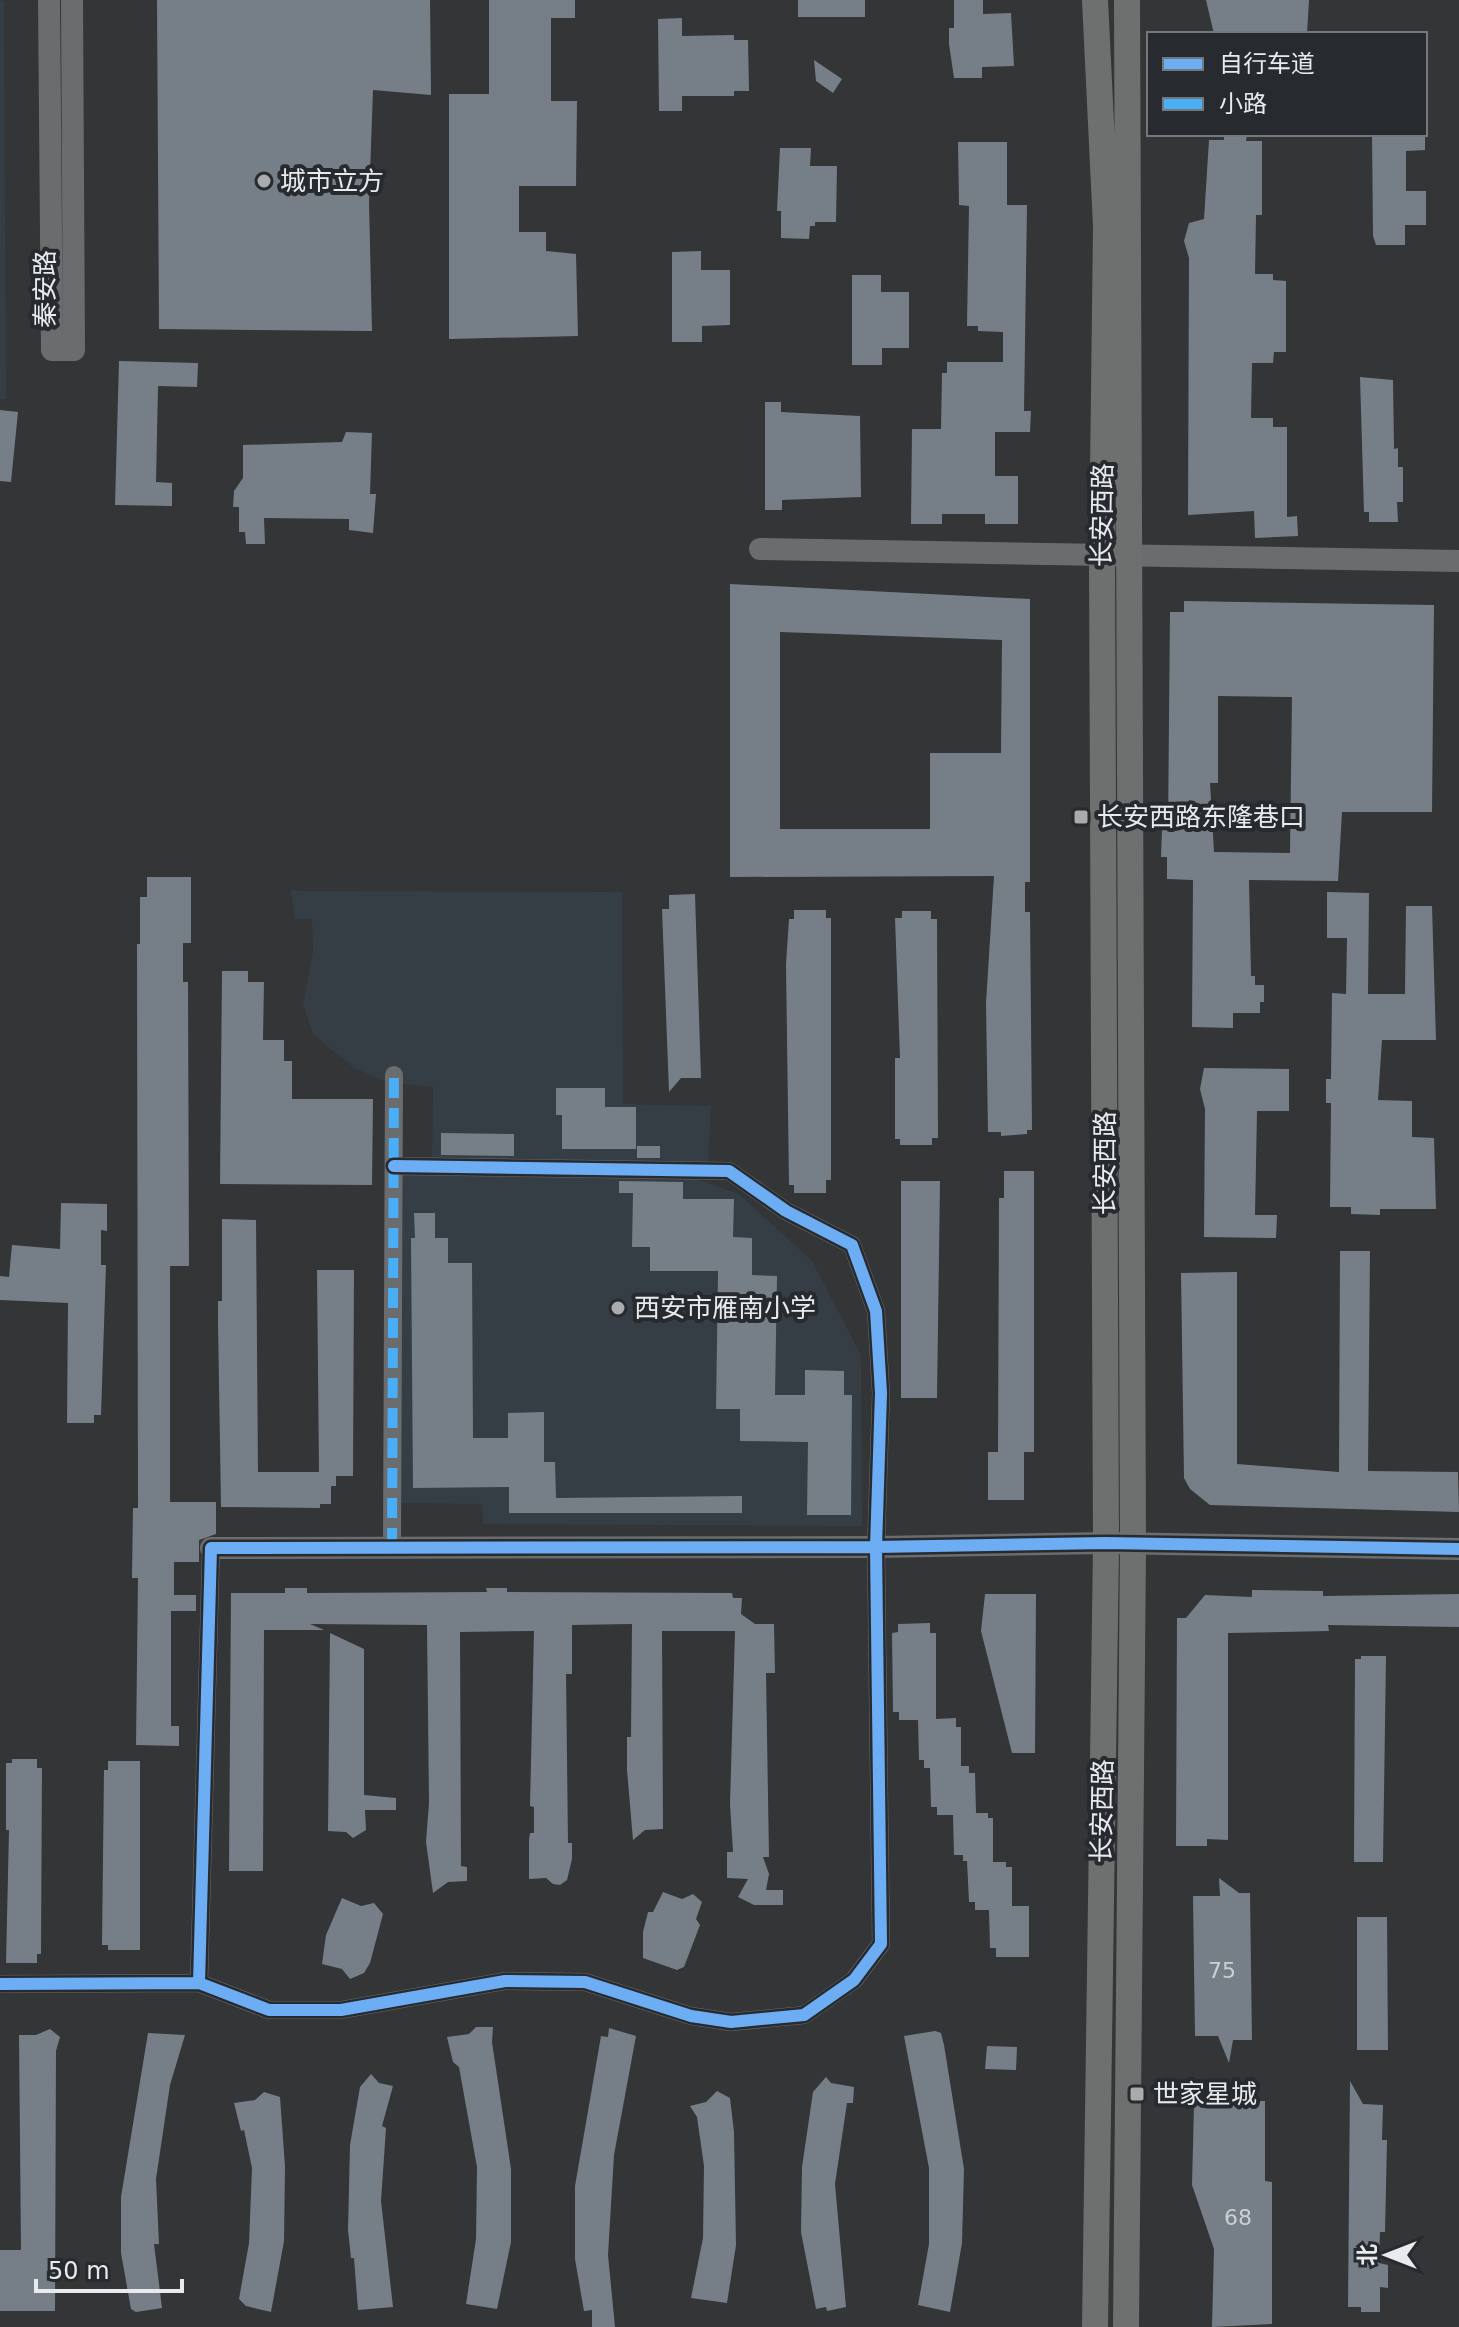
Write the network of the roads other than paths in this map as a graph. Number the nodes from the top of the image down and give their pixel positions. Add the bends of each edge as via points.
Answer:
1 (49, 0) edge
2 (72, 0) edge
3 (1095, 0) edge
4 (1127, 0) edge
5 (760, 549) dead end
6 (1102, 557) junction
7 (1129, 557) junction
8 (1459, 561) edge
9 (394, 1075) dead end
10 (394, 1166) junction
11 (1106, 1543) junction
12 (1133, 1546) junction
13 (876, 1547) junction
14 (211, 1548) joint
15 (392, 1548) junction
16 (1459, 1549) edge
17 (199, 1983) junction
18 (0, 1984) edge
19 (1095, 2327) edge
20 (1126, 2327) edge

1 - 2 street, 秦安路 via 52,350 74,350
3 - 6 main road, 长安西路 via 1106,226
4 - 7 main road, 长安西路
5 - 6 street
6 - 7 street
6 - 11 main road, 长安西路
7 - 8 street
7 - 12 main road, 长安西路
9 - 10 street
10 - 13 street via 729,1171 786,1211 852,1245 876,1311 881,1393
10 - 15 street
11 - 12 street
11 - 13 street
11 - 19 main road, 长安西路
12 - 16 street
12 - 20 main road, 长安西路
13 - 15 street
13 - 17 street via 881,1944 854,1980 804,2015 731,2022 572,1981 505,1981 341,2010 269,2010
14 - 15 street
14 - 17 street
17 - 18 street

